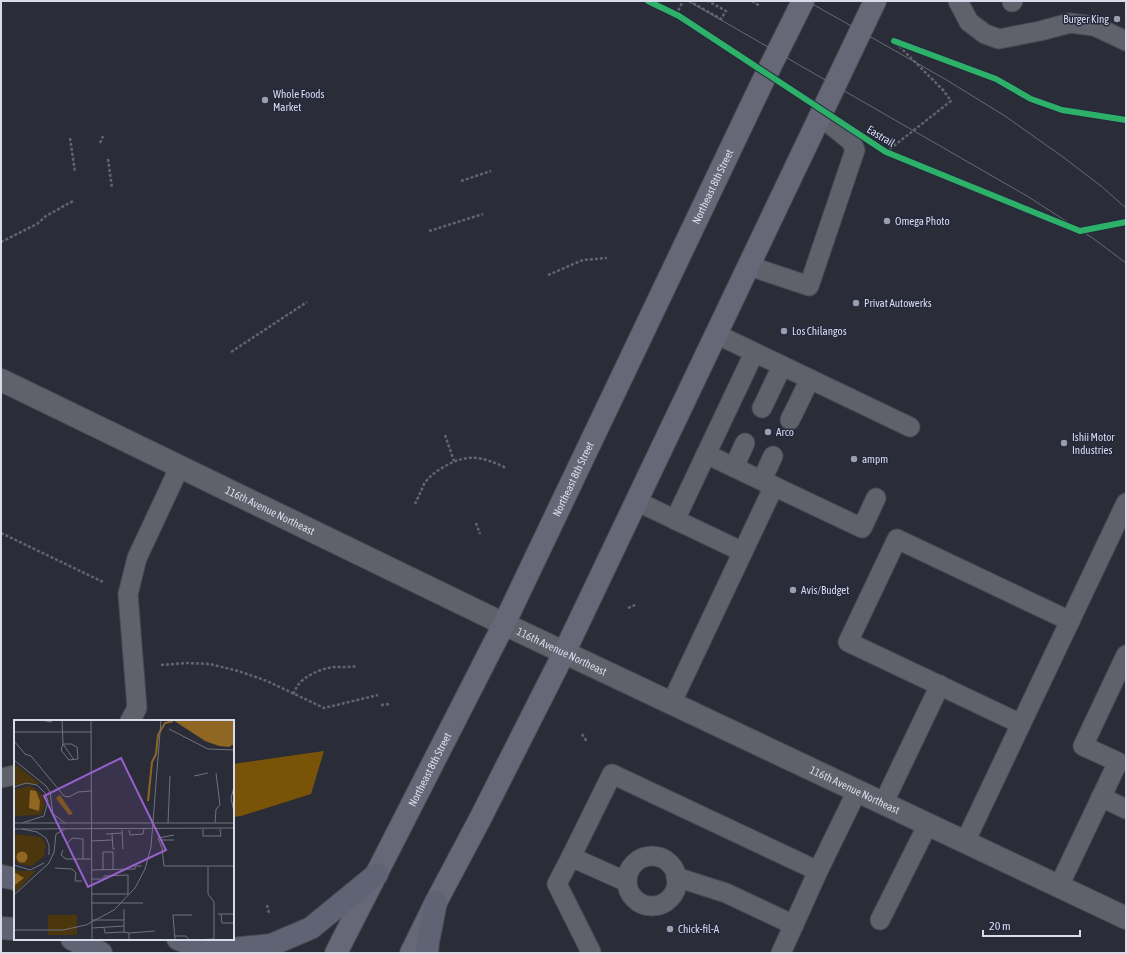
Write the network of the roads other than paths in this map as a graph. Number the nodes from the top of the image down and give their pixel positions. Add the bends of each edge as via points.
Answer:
1 (803, 1) edge
2 (875, 1) edge
3 (958, 1) edge
4 (1126, 41) edge
5 (820, 116) junction
6 (749, 266) junction
7 (716, 334) junction
8 (754, 353) junction
9 (782, 366) junction
10 (810, 379) junction
11 (1, 380) edge
12 (762, 408) dead end
13 (790, 420) dead end
14 (910, 427) dead end
15 (745, 443) dead end
16 (706, 454) junction
17 (773, 456) dead end
18 (180, 466) junction
19 (734, 467) junction
20 (768, 483) junction
21 (876, 498) dead end
22 (636, 502) junction
23 (1126, 503) edge
24 (675, 520) junction
25 (743, 552) junction
26 (1070, 621) junction
27 (504, 624) junction
28 (564, 653) junction
29 (1126, 655) edge
30 (940, 685) junction
31 (671, 704) junction
32 (131, 720) edge
33 (1021, 724) junction
34 (14, 774) edge
35 (1, 778) edge
36 (856, 791) junction
37 (1102, 797) junction
38 (884, 804) junction
39 (1126, 809) edge
40 (928, 824) junction
41 (965, 842) junction
42 (571, 857) junction
43 (818, 871) junction
44 (377, 874) junction
45 (1, 876) edge
46 (676, 877) junction
47 (14, 879) edge
48 (627, 882) junction
49 (1059, 886) junction
50 (436, 902) junction
51 (1126, 918) edge
52 (880, 920) dead end
53 (794, 925) junction
54 (1, 928) edge
55 (14, 929) edge
56 (74, 940) edge
57 (181, 940) edge
58 (591, 952) dead end
59 (101, 953) edge
60 (336, 953) edge
61 (411, 953) edge
62 (427, 953) edge
63 (780, 953) edge

1 - 27 main road, Northeast 8th Street
2 - 5 main road
3 - 4 lane via 969,22 985,34 999,39 1070,23 1094,26
5 - 6 main road
5 - 6 lane via 851,141 855,150 809,286
6 - 7 main road
7 - 8 lane
7 - 22 main road
8 - 9 lane
8 - 16 lane
9 - 10 lane
9 - 12 lane
10 - 13 lane
10 - 14 lane
11 - 18 main road, 116th Avenue Northeast
15 - 19 lane
16 - 19 lane
16 - 24 lane
17 - 20 lane
18 - 27 main road, 116th Avenue Northeast
18 - 32 lane via 137,558 128,594 137,708
19 - 20 lane
20 - 21 lane via 862,528
20 - 25 lane
22 - 24 lane
22 - 28 main road
23 - 26 lane
24 - 25 lane
25 - 31 lane
26 - 30 lane via 897,539 848,642
26 - 33 lane
27 - 28 main road, 116th Avenue Northeast
27 - 44 main road, Northeast 8th Street
28 - 31 main road, 116th Avenue Northeast
28 - 50 main road
29 - 37 lane via 1083,746 1118,762
30 - 33 lane
30 - 38 lane
31 - 36 main road, 116th Avenue Northeast
33 - 41 lane
34 - 35 lane
36 - 38 main road, 116th Avenue Northeast
36 - 43 lane
37 - 39 lane
37 - 49 lane
38 - 40 main road, 116th Avenue Northeast
40 - 41 main road, 116th Avenue Northeast
40 - 52 lane
41 - 49 main road, 116th Avenue Northeast
42 - 43 lane via 612,774
42 - 48 lane
42 - 58 lane via 557,884
43 - 53 lane
44 - 57 highway via 311,928 271,945 222,950
44 - 60 main road, Northeast 8th Street
45 - 47 highway
46 - 48 lane via 674,868 668,862 661,857 652,856 636,862 631,868
46 - 48 lane via 674,893 661,904 652,905 644,904 632,896
46 - 53 lane via 726,892
49 - 51 main road, 116th Avenue Northeast
50 - 61 main road
50 - 62 highway
53 - 63 lane
54 - 55 highway
56 - 59 highway

